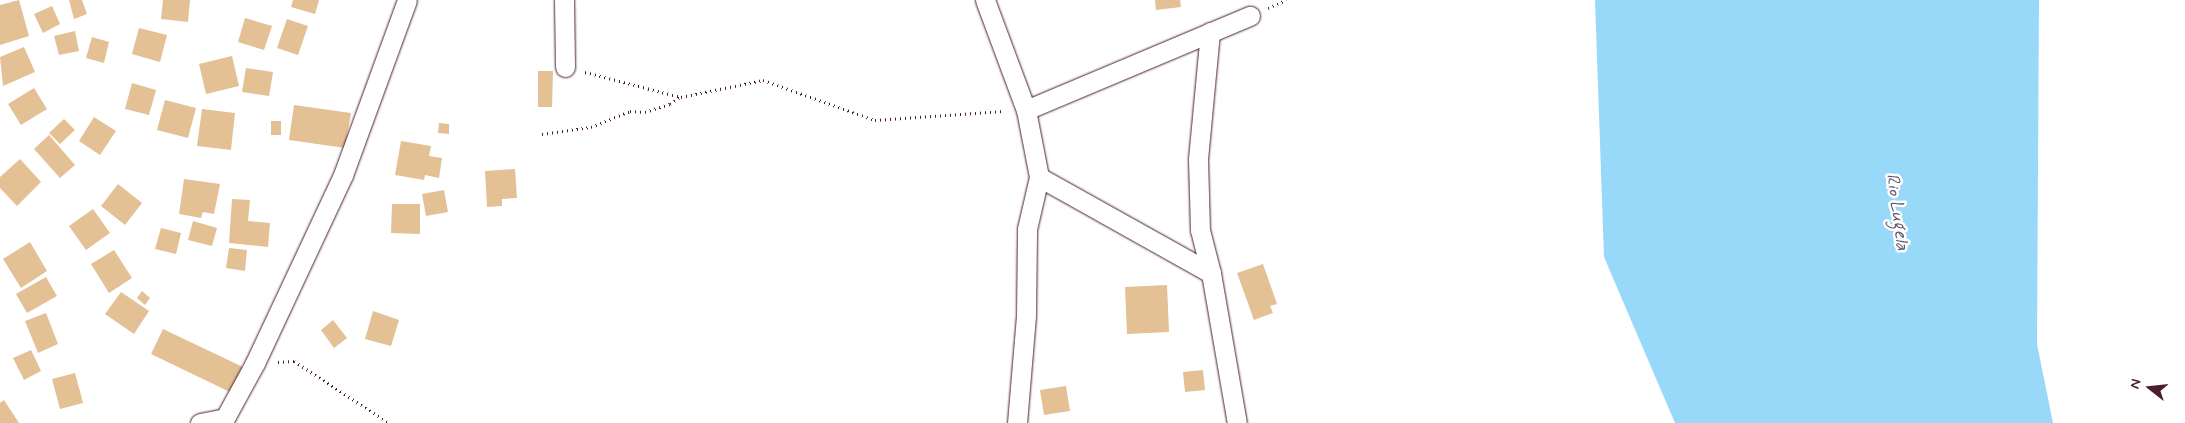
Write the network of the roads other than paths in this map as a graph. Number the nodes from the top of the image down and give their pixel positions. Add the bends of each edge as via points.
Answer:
1 (406, 0) edge
2 (564, 0) edge
3 (985, 0) edge
4 (1250, 16) dead end
5 (1210, 32) junction
6 (565, 67) road end
7 (1026, 110) junction
8 (1040, 177) junction
9 (1211, 273) junction
10 (226, 420) edge
11 (200, 423) edge
12 (1017, 423) edge
13 (1237, 423) edge

1 - 10 street via 343,175
2 - 6 street
3 - 7 street
4 - 5 street
5 - 7 street
5 - 9 street via 1198,160 1200,230
7 - 8 street
8 - 9 street
8 - 12 street via 1027,229 1026,315
9 - 13 street
10 - 11 street

